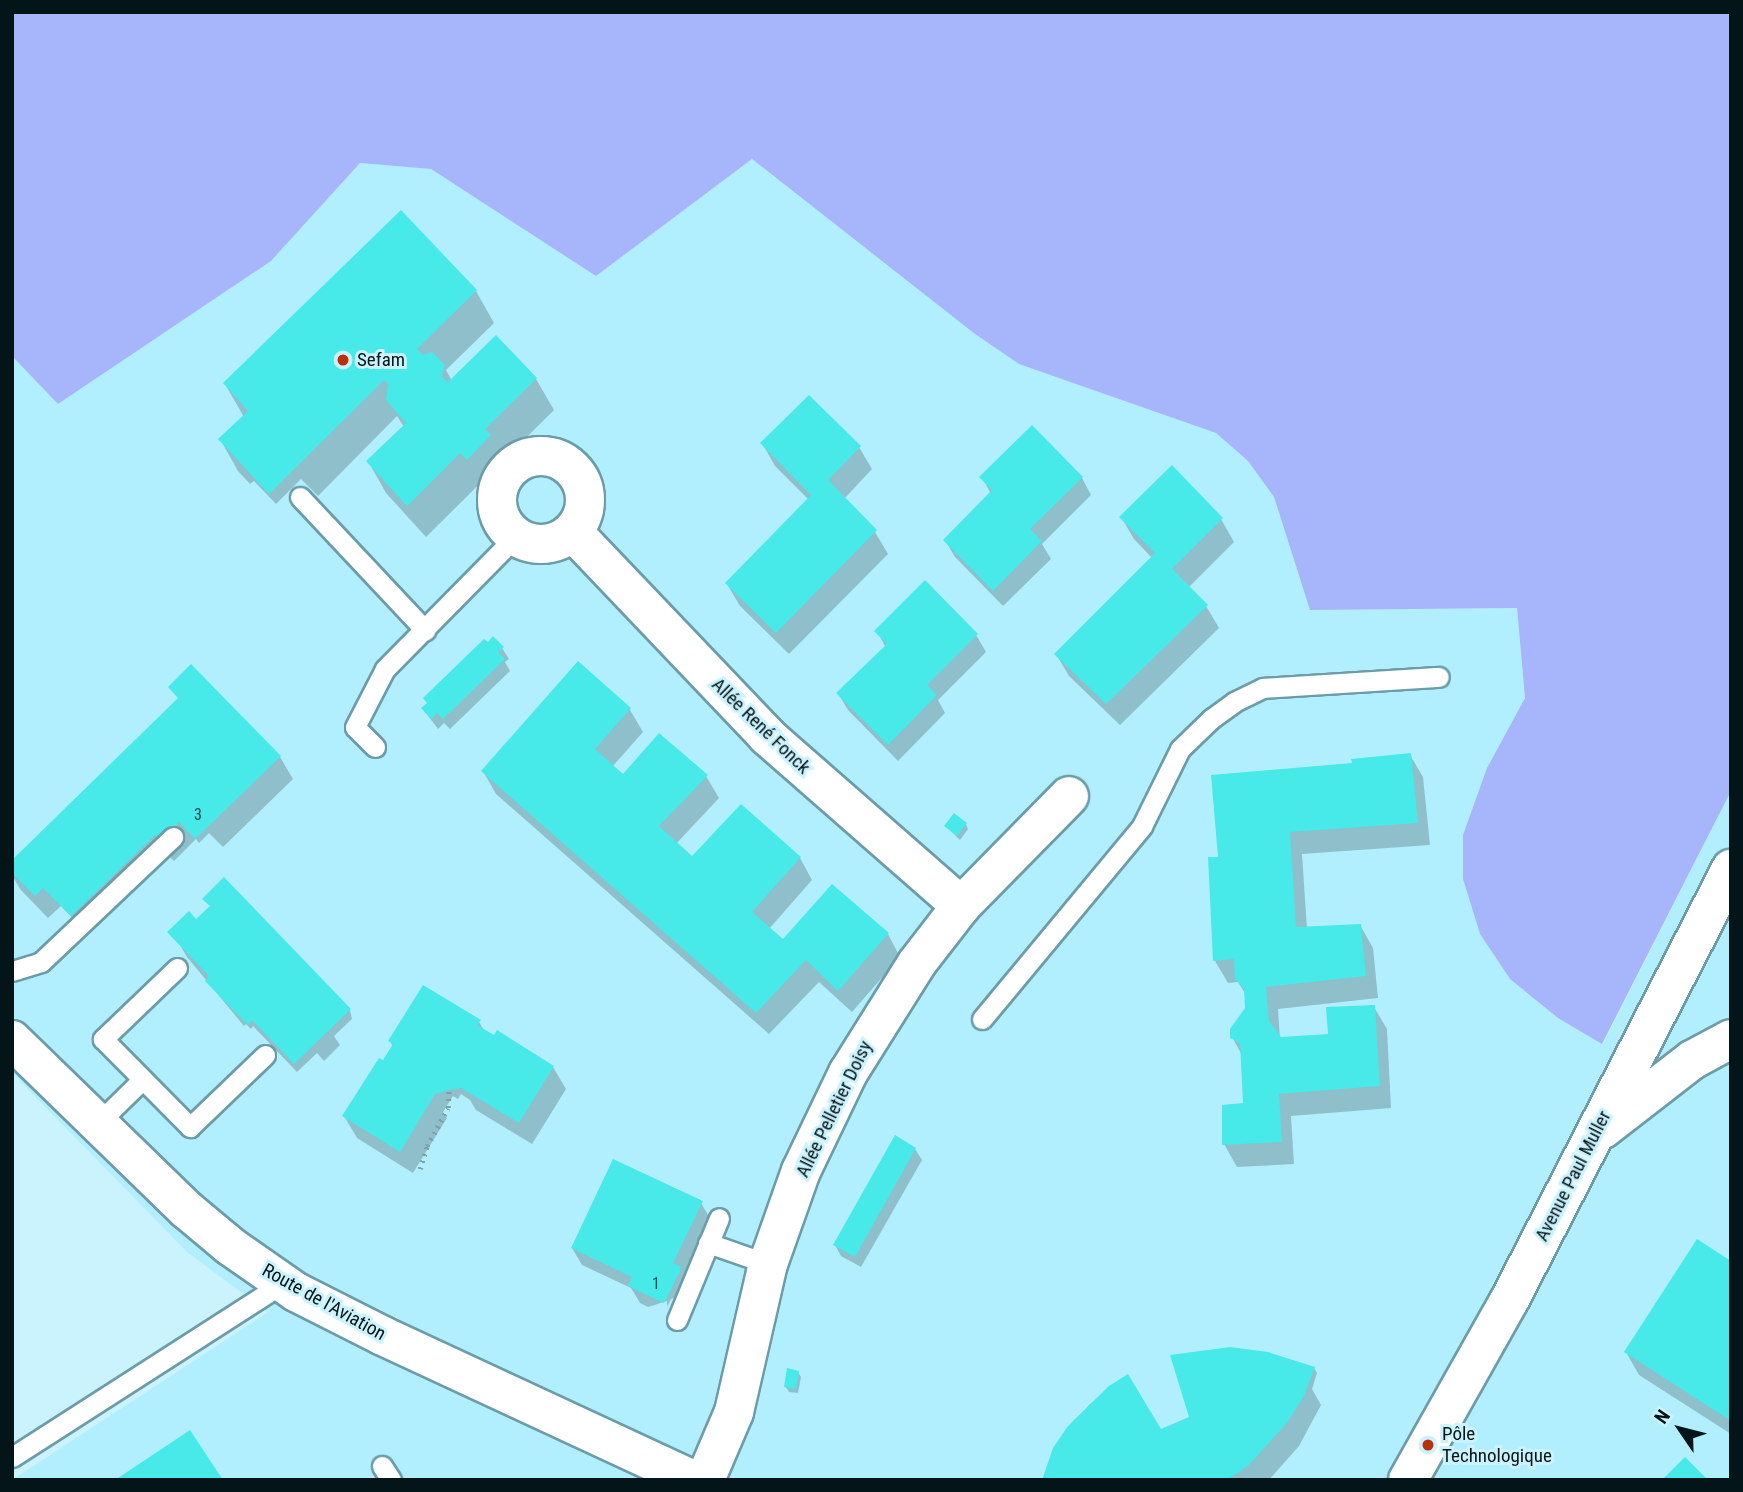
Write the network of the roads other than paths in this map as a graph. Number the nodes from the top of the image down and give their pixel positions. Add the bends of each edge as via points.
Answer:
1 (300, 497) dead end
2 (573, 532) junction
3 (516, 537) junction
4 (425, 630) junction
5 (1439, 677) dead end
6 (375, 747) dead end
7 (1069, 796) dead end
8 (173, 837) dead end
9 (1731, 869) edge
10 (961, 906) junction
11 (177, 968) dead end
12 (12, 971) edge
13 (982, 1019) dead end
14 (1731, 1039) edge
15 (12, 1040) edge
16 (265, 1055) dead end
17 (142, 1080) junction
18 (96, 1125) junction
19 (1593, 1136) junction
20 (719, 1217) dead end
21 (708, 1243) junction
22 (768, 1264) junction
23 (283, 1283) junction
24 (677, 1320) dead end
25 (12, 1457) edge
26 (693, 1480) edge
27 (705, 1480) edge
28 (1408, 1480) edge

1 - 4 lane
2 - 3 street via 555,543 535,545
2 - 3 street via 586,508 586,491 578,474 549,456 529,457 512,467 500,483 497,503 502,522
2 - 10 street, Allée René Fonck via 767,736
3 - 4 lane
4 - 6 lane via 385,669 355,727
5 - 13 lane via 1263,688 1211,719 1180,749 1142,826
7 - 10 street, Allée Pelletier Doisy
8 - 12 lane via 41,962
9 - 19 street, Avenue Paul Muller
10 - 22 street, Allée Pelletier Doisy via 917,963 848,1073 801,1171
11 - 17 lane via 103,1039
14 - 19 street via 1692,1060
15 - 18 street, Route de l'Aviation
16 - 17 lane via 190,1127
17 - 18 lane
18 - 23 street, Route de l'Aviation via 208,1229
19 - 28 street, Avenue Paul Muller via 1509,1301
20 - 21 lane
21 - 22 lane
21 - 24 lane
22 - 27 street, Allée Pelletier Doisy via 734,1412
23 - 25 lane
23 - 26 street, Route de l'Aviation via 383,1336

